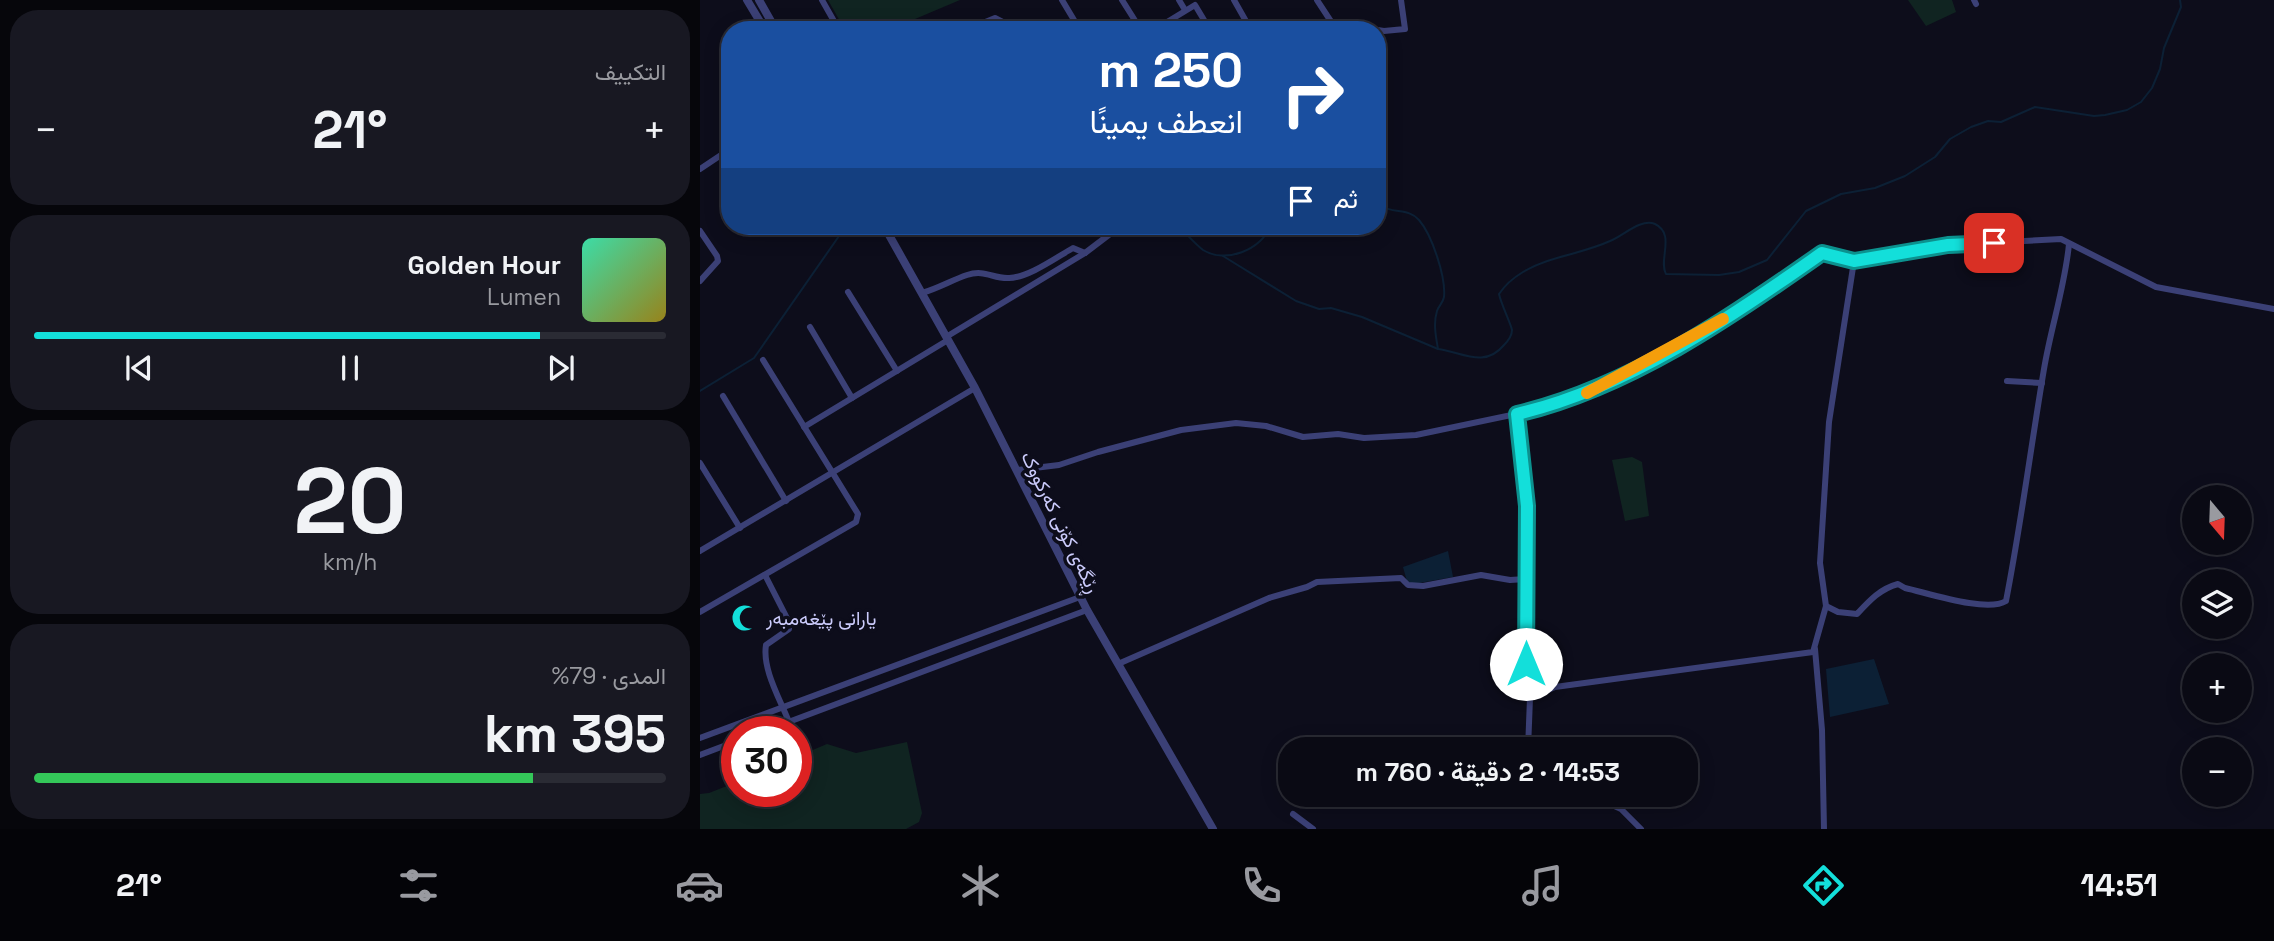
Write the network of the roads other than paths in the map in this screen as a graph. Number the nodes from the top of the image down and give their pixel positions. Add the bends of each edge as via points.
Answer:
1 (747, 0) edge
2 (759, 0) edge
3 (822, 0) edge
4 (1062, 0) edge
5 (1122, 0) edge
6 (1179, 0) edge
7 (1234, 0) edge
8 (1317, 0) edge
9 (1401, 0) edge
10 (1185, 10) junction
11 (760, 21) edge
12 (771, 21) edge
13 (834, 21) edge
14 (1075, 21) edge
15 (1135, 21) edge
16 (1168, 21) edge
17 (1205, 21) edge
18 (1246, 21) edge
19 (1331, 21) edge
20 (1386, 30) edge
21 (721, 155) edge
22 (700, 169) edge
23 (700, 231) edge
24 (889, 235) edge
25 (1109, 235) edge
26 (2069, 244) junction
27 (1086, 253) junction
28 (1854, 261) junction
29 (700, 281) edge
30 (848, 292) dead end
31 (922, 293) junction
32 (2274, 309) edge
33 (810, 327) dead end
34 (947, 338) junction
35 (763, 359) dead end
36 (897, 371) junction
37 (2007, 381) dead end
38 (2042, 383) junction
39 (975, 388) junction
40 (723, 396) dead end
41 (852, 398) junction
42 (1517, 414) junction
43 (804, 427) junction
44 (700, 463) edge
45 (1018, 470) junction
46 (833, 473) junction
47 (786, 500) junction
48 (740, 528) junction
49 (700, 551) edge
50 (765, 575) junction
51 (1526, 579) junction
52 (1080, 597) junction
53 (1826, 606) junction
54 (1087, 610) junction
55 (700, 612) edge
56 (1814, 646) junction
57 (1118, 664) junction
58 (1530, 698) junction
59 (783, 707) junction
60 (787, 716) edge
61 (805, 716) edge
62 (1528, 737) edge
63 (700, 738) edge
64 (721, 747) edge
65 (700, 755) edge
66 (1617, 807) edge
67 (1293, 814) dead end
68 (1213, 829) edge
69 (1313, 829) edge
70 (1642, 829) edge
71 (1824, 829) edge

1 - 11 street
2 - 12 street
3 - 13 street
4 - 14 street
5 - 15 street
6 - 10 street
7 - 18 street
8 - 19 street
9 - 20 street via 1405,29
10 - 16 street
10 - 17 street via 1195,5
21 - 22 street
23 - 29 street via 718,261
24 - 31 street, ڕێگەی کۆنی کەرکووک
25 - 27 street
26 - 28 street via 2061,239 1948,245
26 - 32 street via 2156,287
26 - 38 street
27 - 31 street via 1073,248 1025,274 1009,278 976,273
27 - 34 street
28 - 42 street via 1822,253 1754,302 1595,390
28 - 53 street via 1829,422 1819,563
30 - 36 street
31 - 34 street, ڕێگەی کۆنی کەرکووک
33 - 41 street
34 - 36 street
34 - 39 street, ڕێگەی کۆنی کەرکووک
35 - 43 street
36 - 41 street
37 - 38 street
38 - 53 street via 2006,601 1985,606 1898,584 1886,587 1857,614
39 - 45 street, ڕێگەی کۆنی کەرکووک
39 - 46 street
40 - 47 street
41 - 43 street
42 - 45 street via 1416,435 1364,438 1338,433 1303,437 1236,423 1181,430 1059,465
42 - 51 street via 1527,506
43 - 46 street
44 - 48 street
45 - 52 street, ڕێگەی کۆنی کەرکووک
46 - 47 street
46 - 50 street via 858,514 856,522
47 - 48 street
48 - 49 street
50 - 55 street
50 - 59 street via 789,622 789,629 766,645 765,653
51 - 57 street via 1481,575 1423,586 1401,578 1317,582
51 - 58 street
52 - 54 street, ڕێگەی کۆنی کەرکووک
52 - 59 street
53 - 56 street
54 - 57 street, ڕێگەی کۆنی کەرکووک
54 - 61 street
56 - 58 street via 1812,652 1555,687
56 - 71 street
57 - 68 street, ڕێگەی کۆنی کەرکووک
58 - 62 street
59 - 60 street
59 - 63 street
64 - 65 street
66 - 70 street
67 - 69 street

